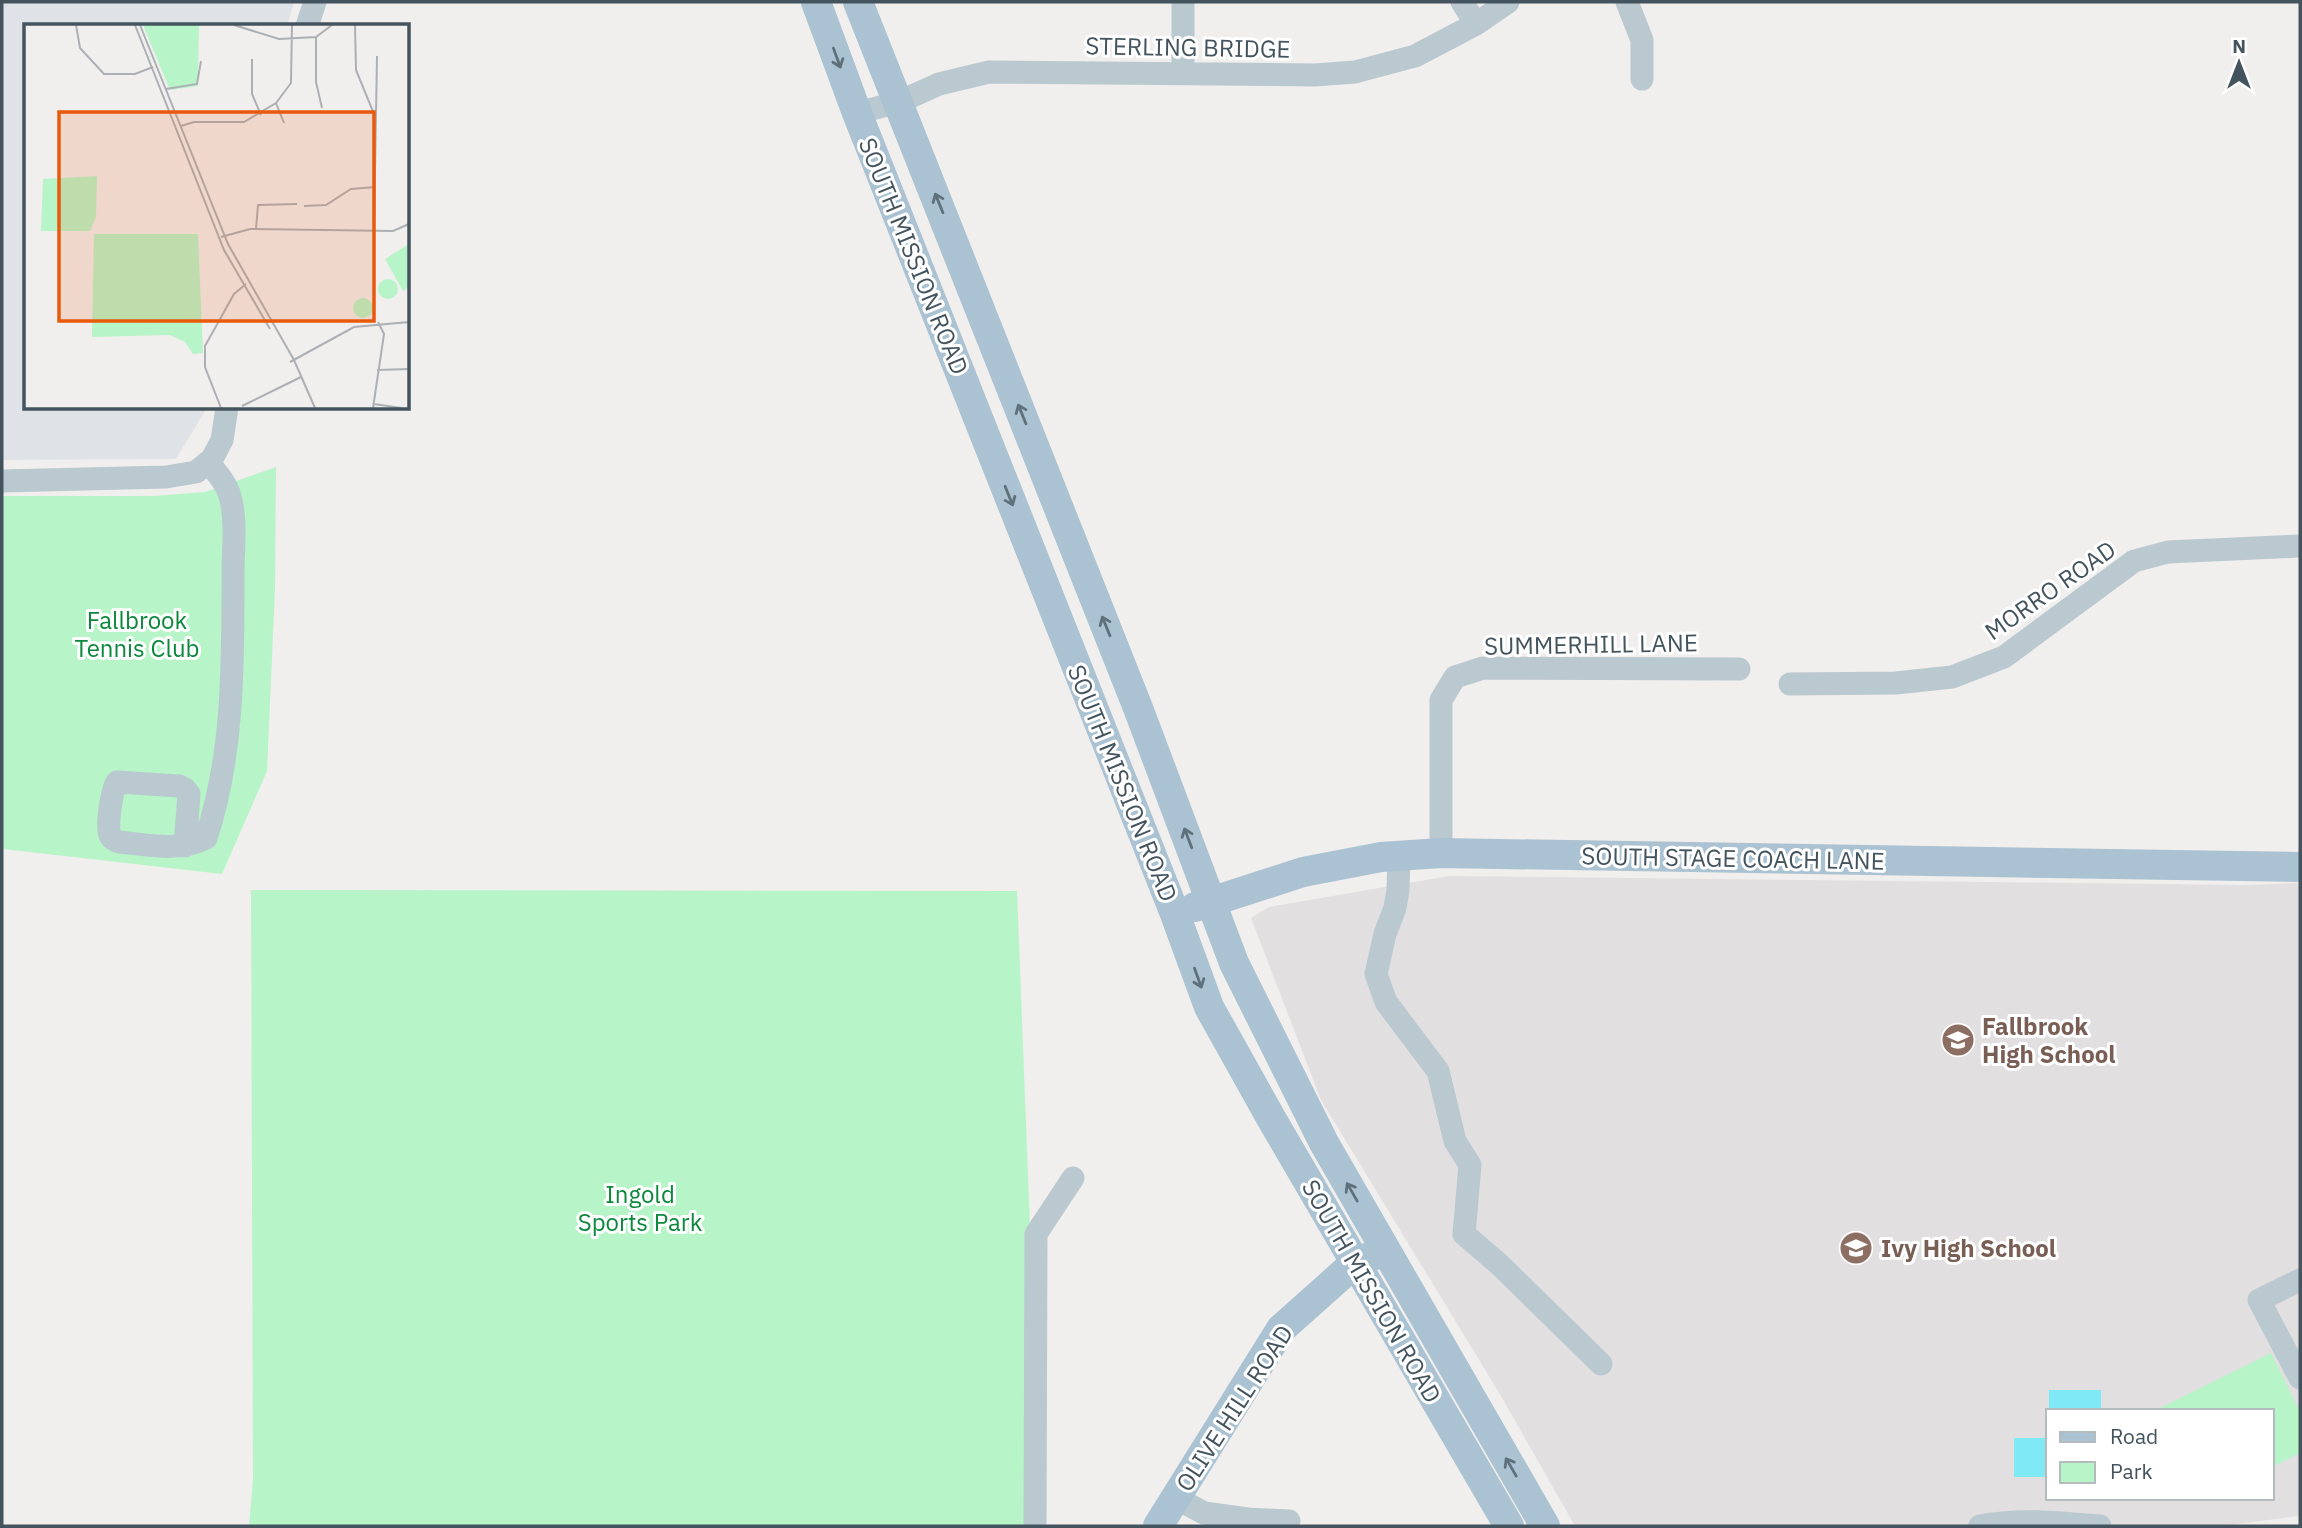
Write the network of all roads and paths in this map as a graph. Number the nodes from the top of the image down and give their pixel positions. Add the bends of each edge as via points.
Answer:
1 (315, 2) edge
2 (816, 2) edge
3 (858, 2) edge
4 (1183, 2) edge
5 (1462, 2) edge
6 (1508, 2) edge
7 (1627, 2) edge
8 (308, 24) edge
9 (1476, 24) junction
10 (1183, 73) junction
11 (1642, 79) dead end
12 (899, 102) junction
13 (857, 113) junction
14 (228, 410) edge
15 (208, 462) junction
16 (2, 481) edge
17 (2300, 546) edge
18 (1739, 669) dead end
19 (1790, 684) dead end
20 (185, 846) dead end
21 (1441, 853) junction
22 (1399, 855) junction
23 (2300, 867) edge
24 (1212, 902) junction
25 (1175, 914) junction
26 (1073, 1178) dead end
27 (1386, 1251) junction
28 (1356, 1262) junction
29 (2300, 1280) edge
30 (1601, 1364) dead end
31 (2300, 1378) edge
32 (1176, 1498) junction
33 (1289, 1521) dead end
34 (1035, 1526) edge
35 (1158, 1526) edge
36 (1509, 1526) edge
37 (1545, 1526) edge
38 (1980, 1526) edge
39 (2100, 1526) edge

1 - 8 street
2 -> 13 main road, SOUTH MISSION ROAD
3 - 12 main road, SOUTH MISSION ROAD
4 - 10 street
5 - 9 street
6 - 9 street, STERLING BRIDGE
7 - 11 street via 1642,40
9 - 10 street, STERLING BRIDGE via 1415,56 1355,72
10 - 12 street, STERLING BRIDGE via 989,72 939,84
12 - 13 street, STERLING BRIDGE
24 -> 12 main road, SOUTH MISSION ROAD
13 -> 25 main road, SOUTH MISSION ROAD
14 - 15 street via 222,440
15 - 16 street via 196,472 166,477
15 - 20 street via 230,494 233,656 215,812 206,838
17 - 19 street, MORRO ROAD via 2168,552 2134,561 2004,657 1952,677 1896,683
18 - 21 street, SUMMERHILL LANE via 1483,668 1455,677 1441,700
21 - 22 main road, SOUTH STAGE COACH LANE
21 - 23 main road, SOUTH STAGE COACH LANE
22 - 24 main road, SOUTH STAGE COACH LANE via 1303,872
22 - 30 street via 1395,908 1376,974 1386,1002 1438,1071 1455,1141 1470,1165 1464,1234
24 - 25 main road, SOUTH STAGE COACH LANE
27 -> 24 main road, SOUTH MISSION ROAD via 1318,1131 1234,963
25 -> 28 main road, SOUTH MISSION ROAD via 1209,1007
26 - 34 street via 1036,1234
27 - 28 main road, OLIVE HILL ROAD
37 -> 27 main road, SOUTH MISSION ROAD
28 - 32 main road, OLIVE HILL ROAD via 1281,1329
28 - 36 main road, SOUTH MISSION ROAD
29 - 31 street via 2259,1300
32 - 33 street via 1204,1513
32 - 35 main road, OLIVE HILL ROAD
38 - 39 street via 2048,1521

